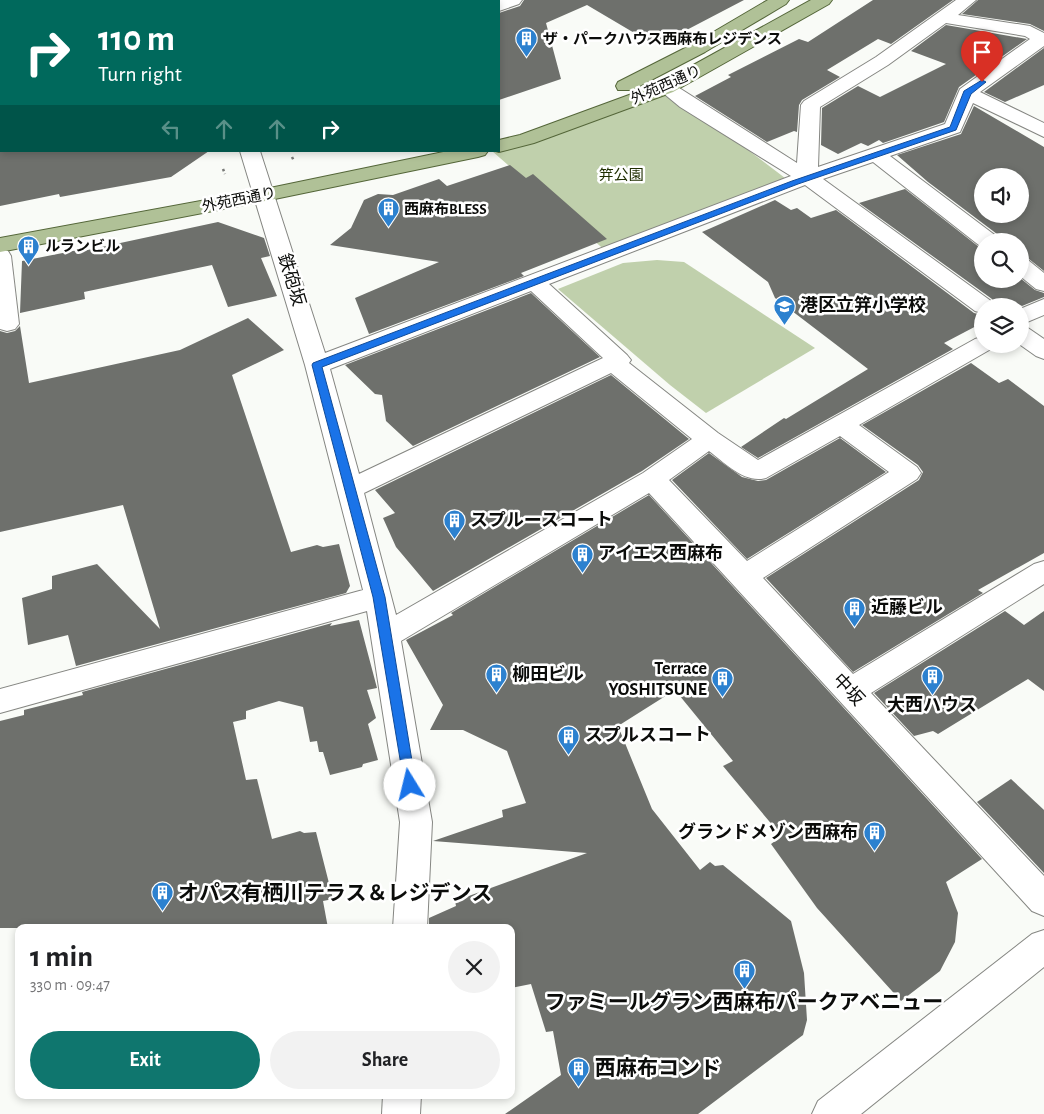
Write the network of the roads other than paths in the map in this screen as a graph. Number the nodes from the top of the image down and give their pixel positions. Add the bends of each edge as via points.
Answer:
1 (513, 0) edge
2 (780, 0) edge
3 (823, 0) edge
4 (967, 0) edge
5 (500, 6) edge
6 (944, 18) junction
7 (1042, 40) edge
8 (666, 88) junction
9 (967, 93) junction
10 (500, 130) edge
11 (1044, 131) edge
12 (500, 146) edge
13 (250, 152) edge
14 (404, 152) edge
15 (472, 152) edge
16 (876, 155) junction
17 (808, 178) junction
18 (262, 186) junction
19 (0, 227) edge
20 (978, 233) edge
21 (0, 245) edge
22 (0, 256) edge
23 (1029, 273) edge
24 (533, 281) junction
25 (1044, 284) edge
26 (974, 299) edge
27 (1044, 306) edge
28 (1029, 314) edge
29 (7, 324) dead end
30 (1029, 340) edge
31 (974, 349) edge
32 (1044, 351) edge
33 (613, 362) junction
34 (317, 365) junction
35 (840, 424) junction
36 (709, 439) junction
37 (652, 480) junction
38 (350, 488) junction
39 (1044, 571) edge
40 (745, 576) junction
41 (379, 597) junction
42 (386, 636) junction
43 (849, 691) junction
44 (0, 701) edge
45 (1044, 900) edge
46 (410, 924) edge
47 (1044, 946) edge
48 (402, 1099) edge
49 (401, 1114) edge
50 (831, 1114) edge

1 - 5 street
2 - 10 main road, 外苑西通り via 699,48 622,88
3 - 8 main road, 外苑西通り
4 - 6 street
6 - 7 street via 1030,31
6 - 17 street via 812,105
7 - 9 street
8 - 12 main road, 外苑西通り
8 - 17 street
9 - 11 street
9 - 16 street via 953,128
13 - 18 street, 鉄砲坂
14 - 18 main road, 外苑西通り
15 - 18 main road, 外苑西通り
16 - 17 street
16 - 20 street
17 - 24 street
17 - 26 street
18 - 19 main road, 外苑西通り
18 - 21 main road, 外苑西通り
18 - 34 street, 鉄砲坂
22 - 29 street
23 - 25 street
24 - 33 street via 619,360
24 - 34 street
27 - 28 street
30 - 32 street
31 - 35 street
33 - 36 street
33 - 38 street
34 - 38 street, 鉄砲坂
35 - 36 street via 757,472
35 - 40 street via 908,472
36 - 37 street
37 - 40 street, 中坂
37 - 42 street
38 - 41 street, 鉄砲坂
39 - 43 street
40 - 43 street, 中坂
41 - 42 street, 鉄砲坂
41 - 44 street
42 - 46 street, 鉄砲坂 via 416,822
43 - 45 street, 中坂
47 - 50 street
48 - 49 street

